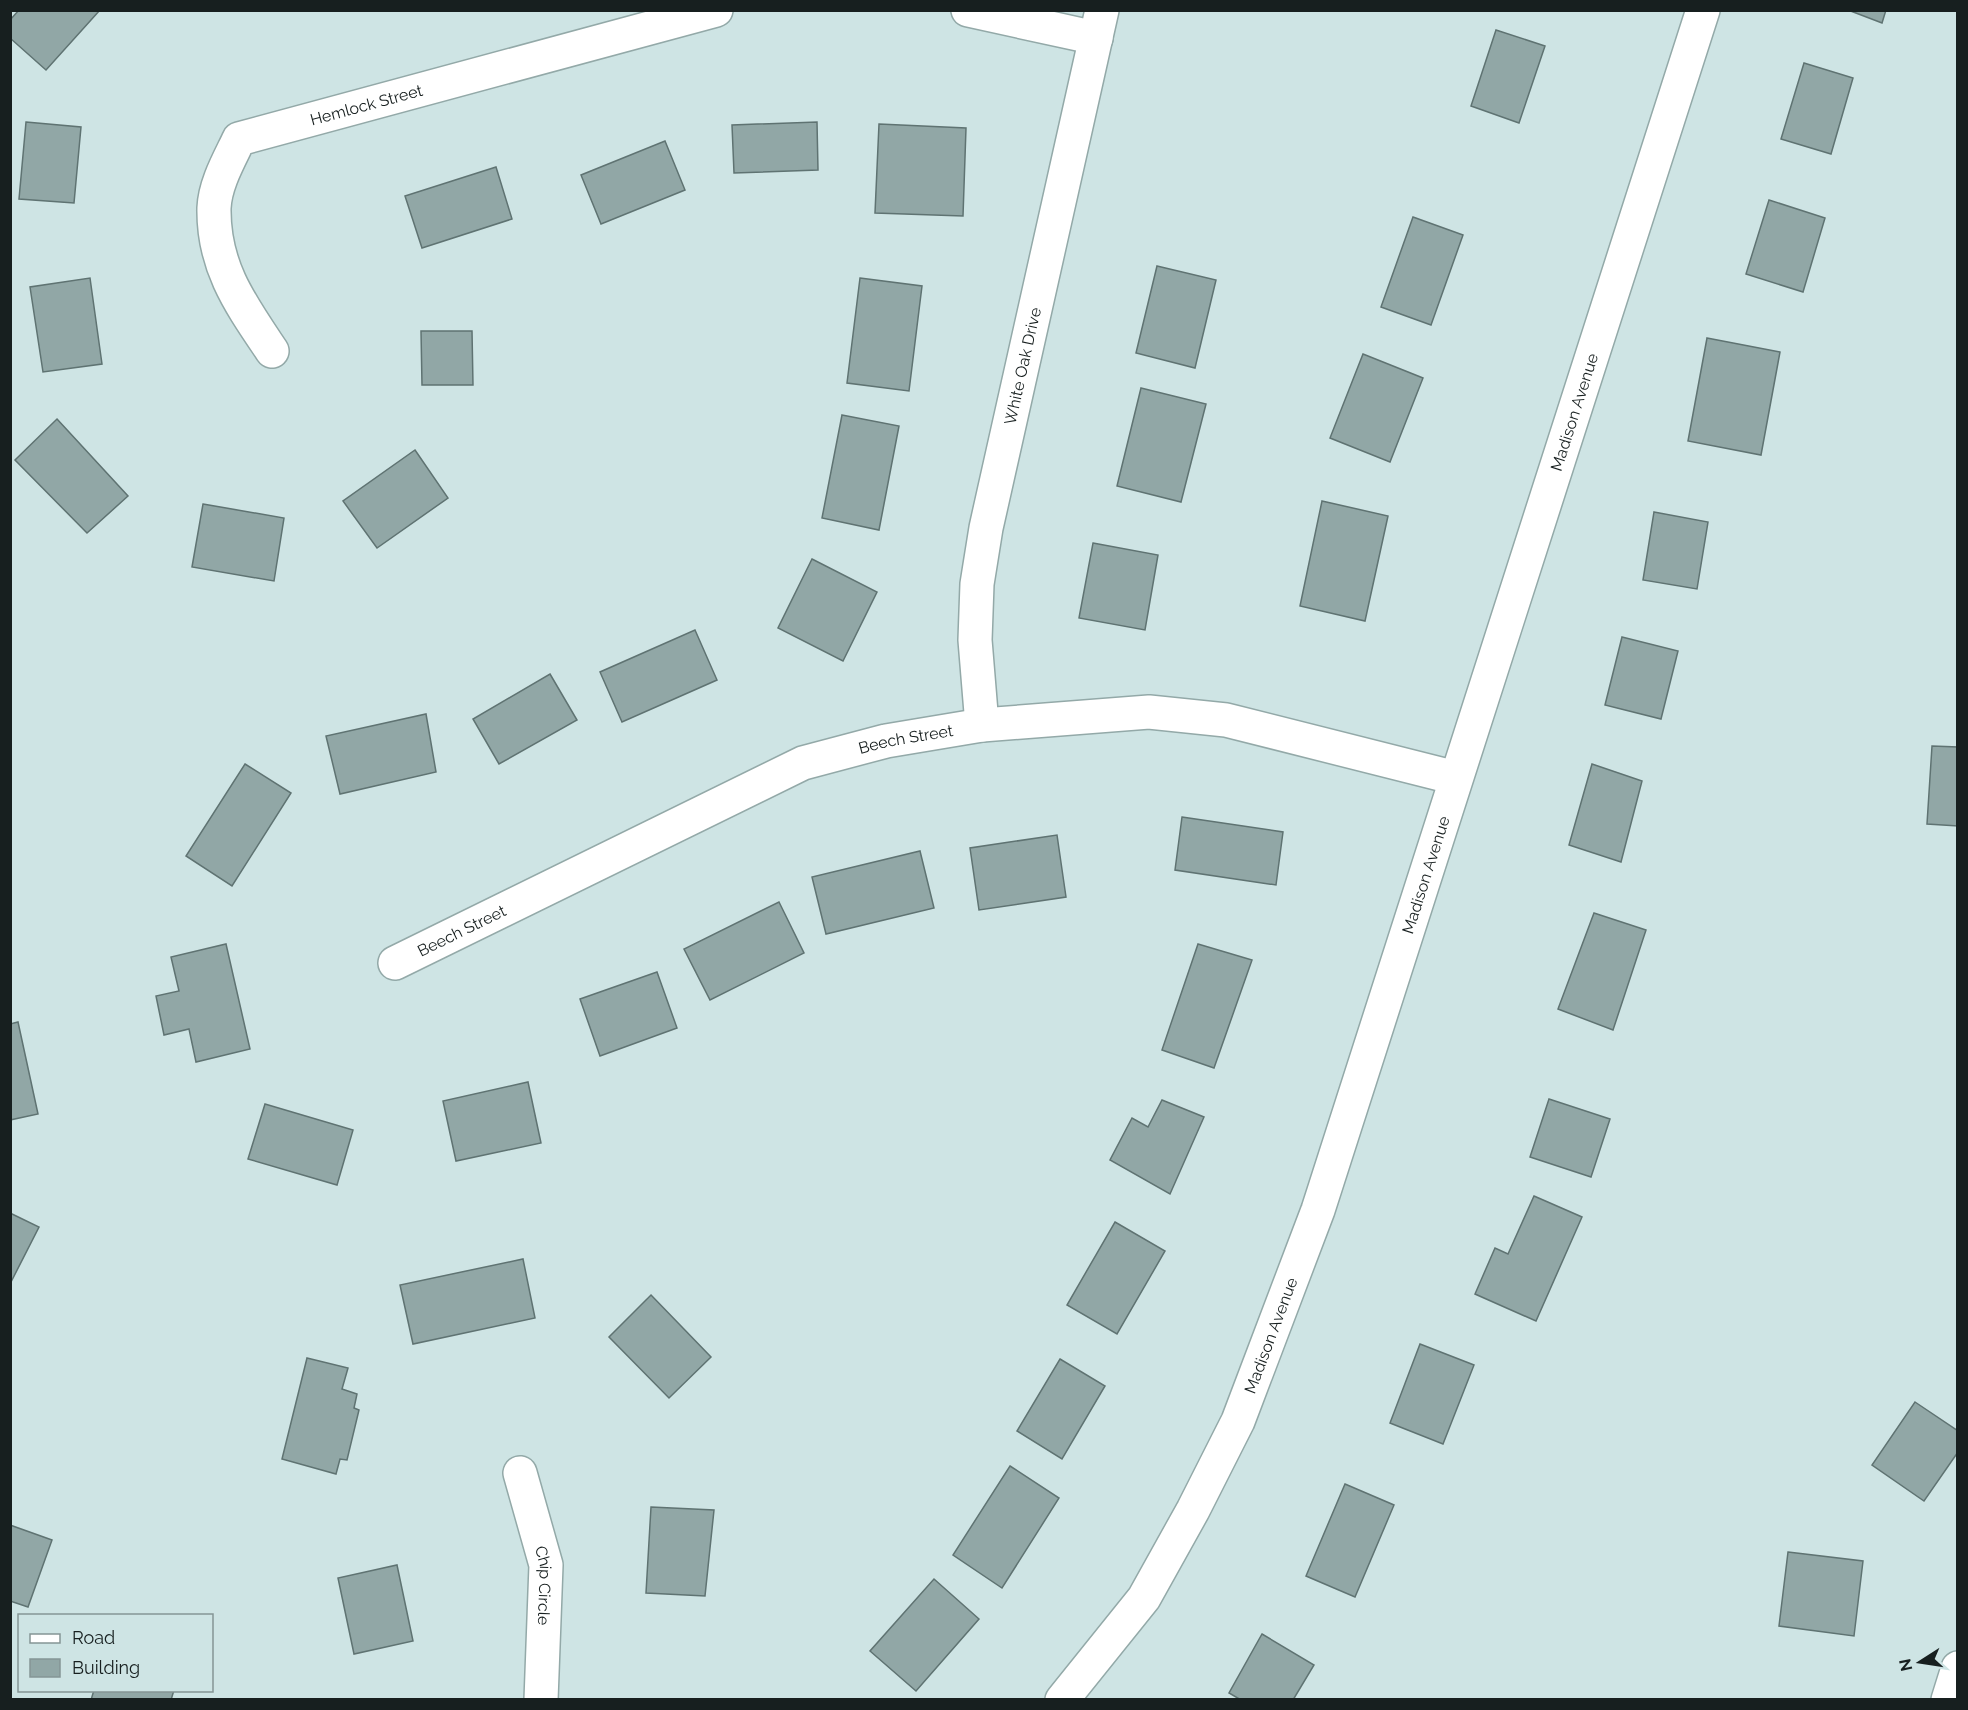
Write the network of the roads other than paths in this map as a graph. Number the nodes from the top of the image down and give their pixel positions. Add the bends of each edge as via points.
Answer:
1 (716, 10) edge
2 (968, 10) edge
3 (1703, 10) edge
4 (1099, 24) edge
5 (272, 351) dead end
6 (982, 725) junction
7 (1456, 778) junction
8 (395, 963) dead end
9 (520, 1473) dead end
10 (1958, 1668) edge
11 (541, 1700) edge
12 (1062, 1700) edge
13 (1948, 1700) edge

1 - 5 street, Hemlock Street via 239,138 222,175 214,207 219,250 231,290
2 - 4 street
3 - 7 street, Madison Avenue
4 - 6 street, White Oak Drive via 976,584 975,640
6 - 7 street, Beech Street via 1149,712 1226,720
6 - 8 street, Beech Street via 886,741 803,763
7 - 12 street, Madison Avenue via 1318,1210 1238,1421 1144,1598
9 - 11 street, Chip Circle via 546,1565
10 - 13 street

